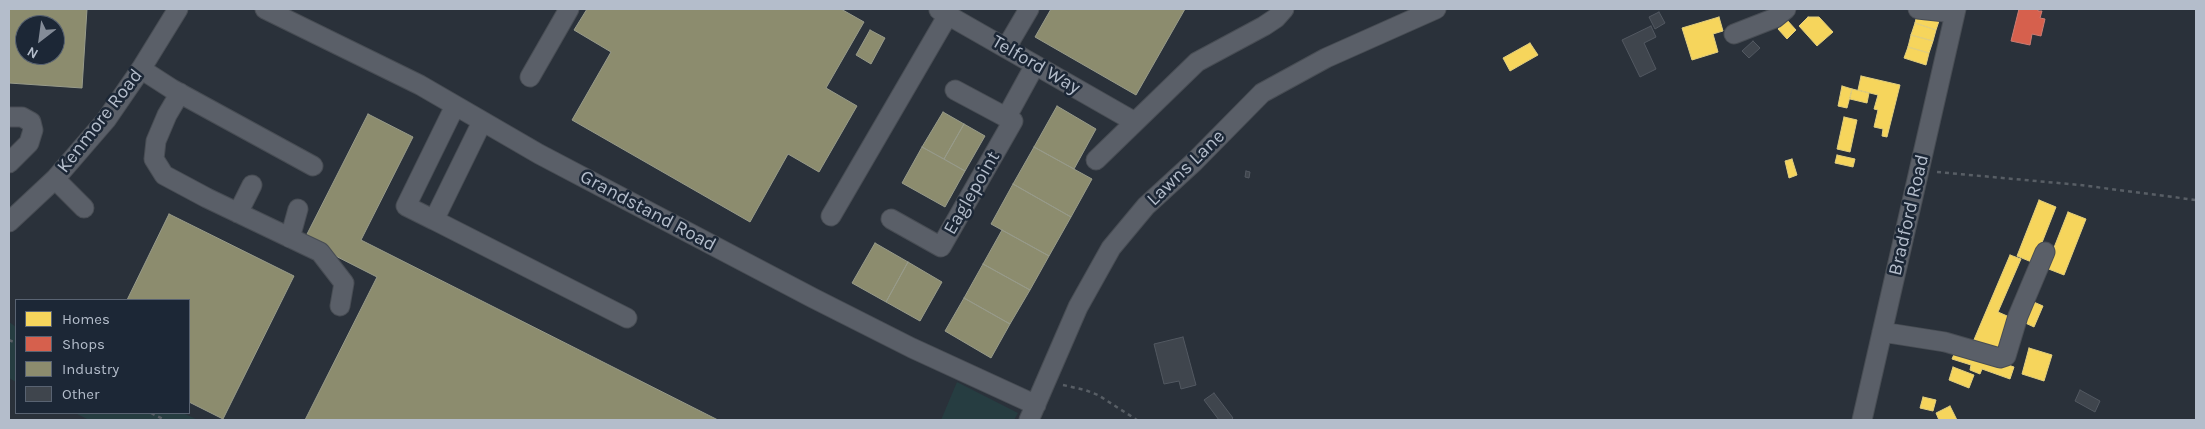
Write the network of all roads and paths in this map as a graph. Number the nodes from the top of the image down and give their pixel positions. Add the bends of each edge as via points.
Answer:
1 (178, 9) edge
2 (265, 9) edge
3 (569, 9) edge
4 (1284, 9) edge
5 (1436, 9) edge
6 (1786, 9) edge
7 (1918, 9) edge
8 (1024, 11) edge
9 (1955, 11) edge
10 (942, 12) edge
11 (1734, 34) dead end
12 (1006, 48) junction
13 (1035, 65) junction
14 (141, 69) junction
15 (530, 77) dead end
16 (955, 90) dead end
17 (180, 93) junction
18 (455, 106) junction
19 (9, 117) edge
20 (1006, 118) junction
21 (482, 122) junction
22 (1135, 122) junction
23 (1096, 160) dead end
24 (9, 163) edge
25 (313, 166) dead end
26 (1920, 170) junction
27 (56, 179) junction
28 (252, 185) dead end
29 (2196, 200) edge
30 (84, 208) dead end
31 (298, 209) dead end
32 (238, 213) junction
33 (831, 216) dead end
34 (891, 219) dead end
35 (434, 220) junction
36 (9, 222) edge
37 (290, 238) junction
38 (2045, 252) dead end
39 (340, 306) dead end
40 (627, 318) dead end
41 (1882, 332) junction
42 (1044, 386) junction
43 (1032, 412) edge
44 (153, 414) edge
45 (165, 420) edge
46 (1137, 420) edge
47 (1862, 420) edge

1 - 14 street, Kenmore Road
2 - 18 street, Grandstand Road via 420,85
3 - 15 street
4 - 22 street via 1264,26 1197,62
5 - 42 street, Lawns Lane via 1326,58 1262,93 1146,206 1111,248 1078,307
6 - 11 street via 1775,18
7 - 9 street
8 - 12 street
9 - 26 street, Bradford Road
10 - 12 street, Telford Way
10 - 33 street
12 - 13 street, Telford Way
13 - 20 street, Eaglepoint
13 - 22 street, Telford Way
14 - 17 street
14 - 27 street, Kenmore Road via 106,120
16 - 20 street
17 - 25 street
17 - 32 street via 156,141 154,160 164,175
18 - 21 street, Grandstand Road
18 - 35 street via 406,206
19 - 24 street via 22,117 31,122 33,130 29,143
20 - 34 street, Eaglepoint via 1013,121 941,247
21 - 35 street
21 - 43 street, Grandstand Road
22 - 23 street
26 - 29 path
26 - 41 street, Bradford Road
27 - 30 street
27 - 36 street, Kenmore Road
28 - 32 street
31 - 37 street
32 - 37 street
35 - 40 street
37 - 39 street via 320,252 333,267 344,283
38 - 41 street via 2018,316 2006,356 2000,358 1945,342
41 - 47 street, Bradford Road
42 - 43 street, Lawns Lane
42 - 46 path via 1062,384 1085,390
44 - 45 path

